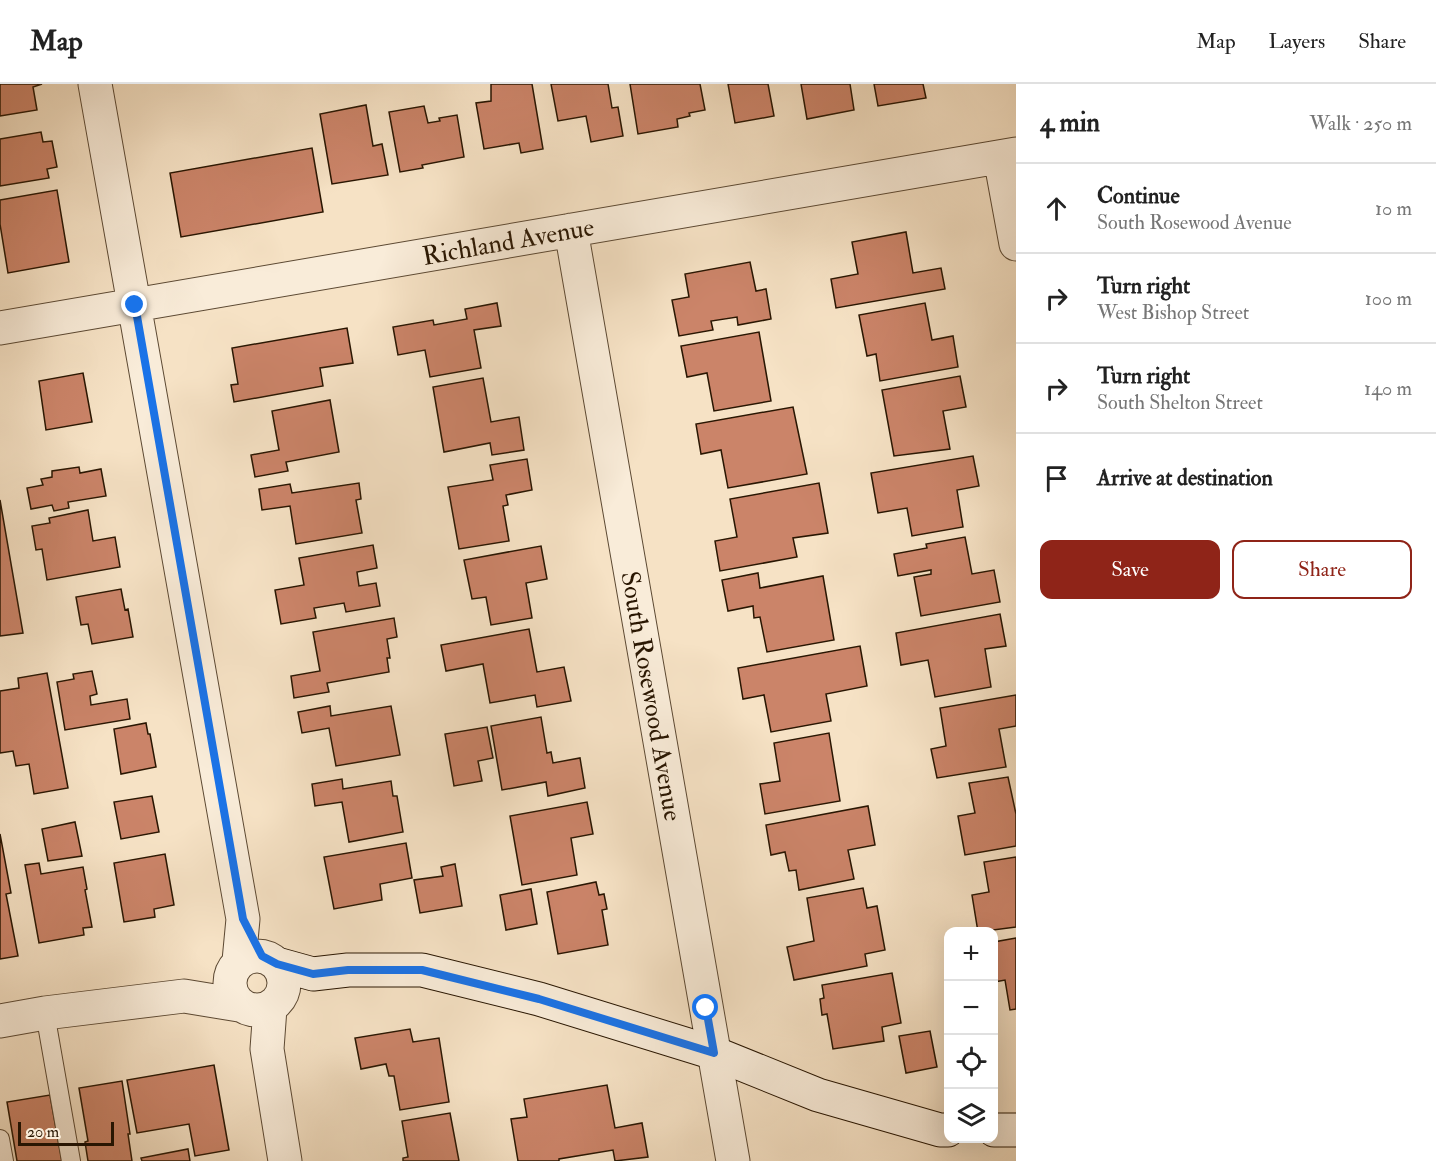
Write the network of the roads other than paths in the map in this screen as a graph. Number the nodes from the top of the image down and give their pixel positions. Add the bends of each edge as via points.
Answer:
1 (95, 84) edge
2 (1008, 156) edge
3 (571, 231) junction
4 (1016, 244) edge
5 (135, 305) junction
6 (0, 328) edge
7 (256, 984) junction
8 (45, 1013) junction
9 (0, 1021) edge
10 (714, 1053) junction
11 (944, 1130) edge
12 (998, 1130) edge
13 (1016, 1130) edge
14 (0, 1139) edge
15 (4, 1161) edge
16 (71, 1161) edge
17 (285, 1161) edge
18 (733, 1161) edge

1 - 5 street
2 - 3 street, Richland Avenue
2 - 4 street
3 - 5 street, Richland Avenue
3 - 10 street, South Rosewood Avenue
5 - 6 street, Richland Avenue
5 - 7 street
7 - 8 street
7 - 10 street via 348,970 422,970 539,999
7 - 17 street
8 - 9 street
8 - 16 lane
10 - 11 street via 818,1095
10 - 18 street, South Rosewood Avenue
12 - 13 street
14 - 15 lane

